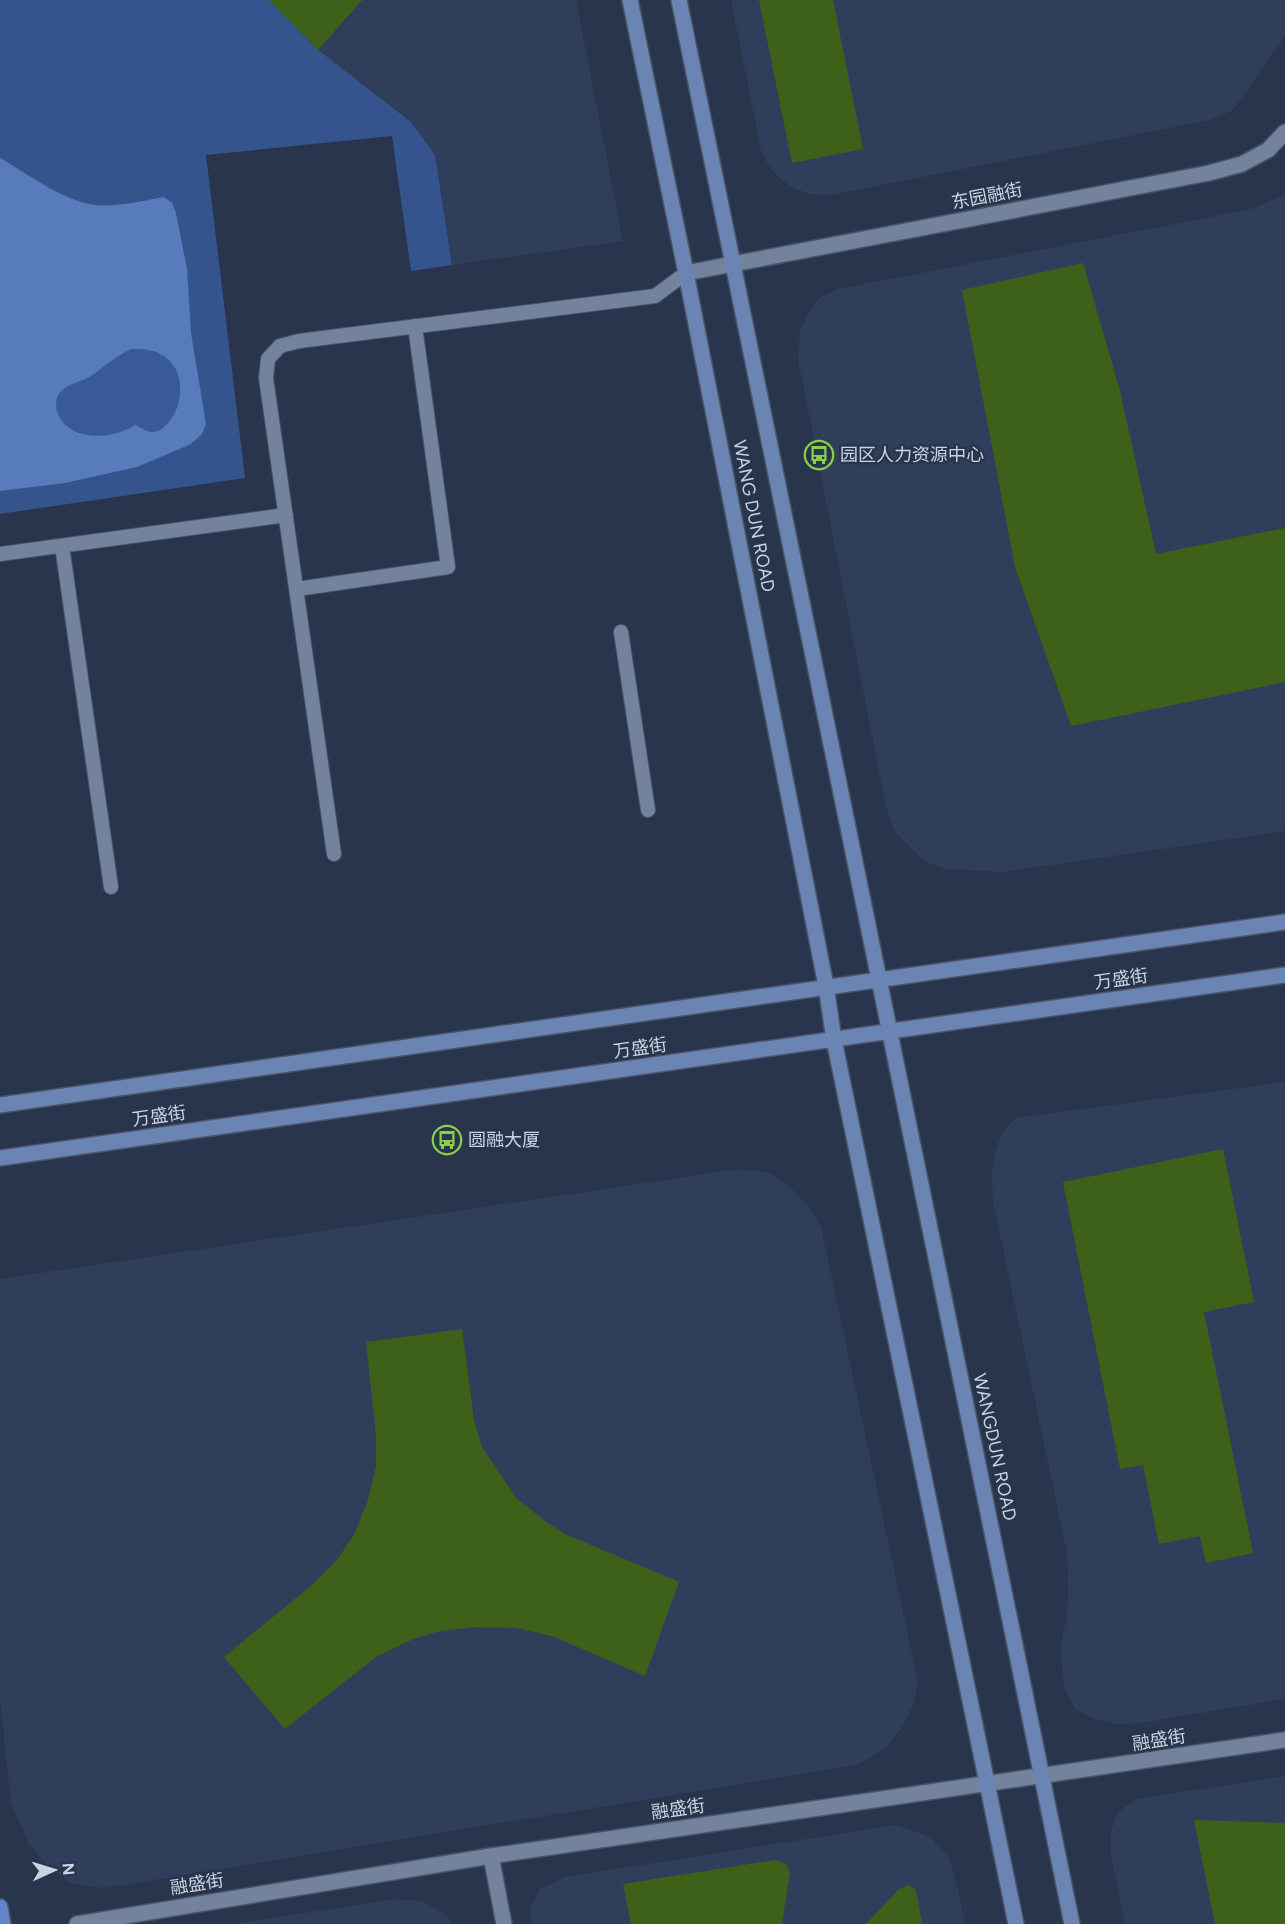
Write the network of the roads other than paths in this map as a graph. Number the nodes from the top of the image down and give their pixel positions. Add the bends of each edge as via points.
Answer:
1 (630, 0) edge
2 (679, 0) edge
3 (1285, 132) edge
4 (732, 264) junction
5 (686, 273) junction
6 (415, 326) junction
7 (286, 515) junction
8 (62, 546) junction
9 (0, 554) edge
10 (297, 589) junction
11 (621, 632) dead end
12 (648, 810) dead end
13 (334, 854) dead end
14 (111, 887) dead end
15 (1285, 922) edge
16 (1285, 975) edge
17 (878, 979) junction
18 (826, 986) junction
19 (889, 1032) junction
20 (834, 1040) junction
21 (0, 1105) edge
22 (0, 1158) edge
23 (1285, 1740) edge
24 (1042, 1777) junction
25 (987, 1784) junction
26 (491, 1856) junction
27 (0, 1907) edge
28 (3, 1924) edge
29 (77, 1924) edge
30 (504, 1924) edge
31 (1016, 1924) edge
32 (1072, 1924) edge

1 - 5 main road, WANG DUN ROAD
2 - 4 main road, WANG DUN ROAD
3 - 4 street, 东园融街 via 1268,150 1242,164 1209,173
4 - 5 street, 东园融街
4 - 17 main road, WANG DUN ROAD
5 - 6 lane via 655,296
5 - 18 main road, WANG DUN ROAD
6 - 7 lane via 299,341 280,346 268,359 266,378
6 - 10 lane via 448,567
7 - 8 lane
7 - 10 lane
8 - 9 lane
8 - 14 lane
10 - 13 lane
11 - 12 lane
15 - 17 main road, 万盛街
16 - 19 main road, 万盛街
17 - 18 main road, 万盛街
17 - 19 main road, WANGDUN ROAD
18 - 20 main road, WANG DUN ROAD
18 - 21 main road, 万盛街
19 - 20 main road, 万盛街
19 - 24 main road, WANGDUN ROAD
20 - 22 main road, 万盛街
20 - 25 main road
23 - 24 street, 融盛街
24 - 25 street, 融盛街
24 - 32 main road, WANGDUN ROAD
25 - 26 street, 融盛街
25 - 31 main road
26 - 29 street, 融盛街
26 - 30 street
27 - 28 main road

